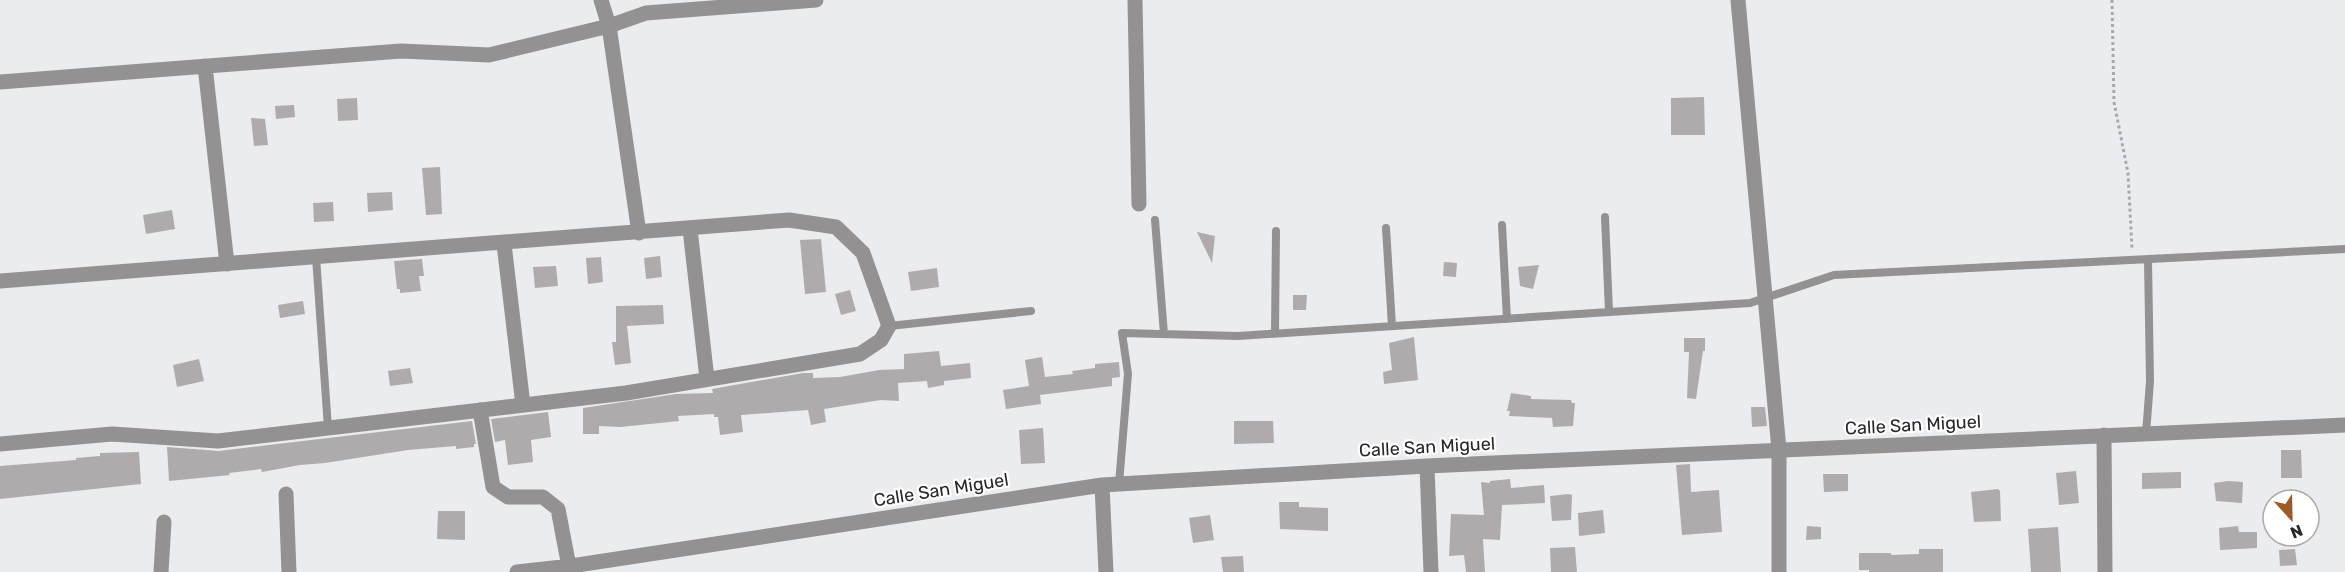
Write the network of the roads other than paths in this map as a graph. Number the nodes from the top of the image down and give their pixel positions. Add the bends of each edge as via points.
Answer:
1 (601, 0) edge
2 (816, 0) edge
3 (1135, 0) edge
4 (1738, 0) edge
5 (609, 27) junction
6 (205, 66) junction
7 (0, 82) edge
8 (1139, 204) dead end
9 (1605, 217) dead end
10 (1155, 220) dead end
11 (1502, 225) dead end
12 (1386, 228) dead end
13 (690, 229) junction
14 (1276, 231) dead end
15 (639, 233) junction
16 (504, 243) junction
17 (2345, 249) edge
18 (316, 257) junction
19 (2148, 260) junction
20 (227, 264) junction
21 (0, 281) edge
22 (1764, 299) junction
23 (1031, 311) dead end
24 (1609, 312) junction
25 (1508, 319) junction
26 (890, 326) junction
27 (1392, 326) junction
28 (1275, 333) junction
29 (1164, 334) junction
30 (706, 379) junction
31 (523, 405) junction
32 (480, 410) junction
33 (2345, 424) edge
34 (328, 428) junction
35 (2146, 434) junction
36 (2104, 435) junction
37 (0, 444) edge
38 (1779, 450) junction
39 (1427, 466) junction
40 (1119, 484) junction
41 (1102, 485) junction
42 (286, 494) dead end
43 (164, 522) dead end
44 (571, 569) edge
45 (161, 572) edge
46 (289, 572) edge
47 (517, 572) edge
48 (1106, 572) edge
49 (1431, 572) edge
50 (1779, 572) edge
51 (2105, 572) edge

1 - 5 street
2 - 5 street via 646,14
3 - 8 street
4 - 22 street
5 - 6 street via 489,55 401,51
5 - 15 street
6 - 7 street
6 - 20 street
9 - 24 lane
10 - 29 lane
11 - 25 lane
12 - 27 lane
13 - 15 street
13 - 26 street via 789,220 836,227 863,253
13 - 30 street
14 - 28 lane
15 - 16 street
16 - 18 street
16 - 31 street
17 - 19 lane
18 - 20 street
18 - 34 lane
19 - 22 lane via 1834,275
19 - 35 lane via 2150,381
20 - 21 street
22 - 24 lane
22 - 38 street
23 - 26 lane
24 - 25 lane
25 - 27 lane
26 - 30 street via 881,340 860,354
27 - 28 lane
28 - 29 lane
29 - 40 lane via 1122,333 1128,374
30 - 31 street
31 - 32 street
32 - 34 street
32 - 44 street via 493,487 508,497 543,497 558,509
33 - 35 street, Calle San Miguel
34 - 37 street via 218,441 112,434
35 - 36 street, Calle San Miguel
36 - 38 street, Calle San Miguel
36 - 51 street
38 - 39 street, Calle San Miguel
38 - 50 street
39 - 40 street, Calle San Miguel
39 - 49 street
40 - 41 street, Calle San Miguel
41 - 44 street, Calle San Miguel
41 - 48 street
42 - 46 street
43 - 45 street
44 - 47 street, Calle San Miguel

